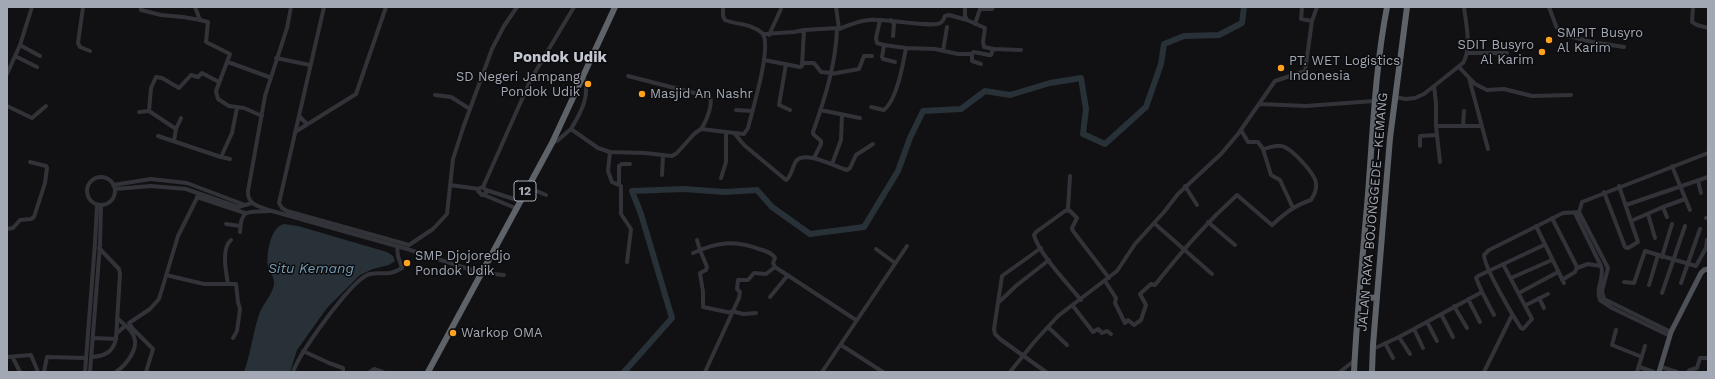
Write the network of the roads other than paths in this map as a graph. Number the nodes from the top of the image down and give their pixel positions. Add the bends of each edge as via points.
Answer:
1 (32, 7) edge
2 (83, 7) edge
3 (141, 7) edge
4 (196, 7) edge
5 (291, 7) edge
6 (324, 7) edge
7 (386, 7) edge
8 (517, 7) edge
9 (574, 7) edge
10 (612, 7) edge
11 (615, 7) edge
12 (723, 7) edge
13 (836, 7) edge
14 (965, 7) edge
15 (993, 7) edge
16 (1302, 7) edge
17 (1317, 7) edge
18 (1387, 7) edge
19 (1408, 7) edge
20 (1464, 7) edge
21 (1549, 7) edge
22 (1693, 7) edge
23 (781, 9) dead end
24 (200, 20) junction
25 (880, 20) junction
26 (891, 20) junction
27 (967, 20) junction
28 (1312, 22) junction
29 (975, 24) junction
30 (947, 27) dead end
31 (838, 28) junction
32 (1708, 28) edge
33 (804, 30) junction
34 (763, 34) junction
35 (769, 35) junction
36 (893, 36) dead end
37 (20, 45) junction
38 (884, 45) junction
39 (1624, 47) dead end
40 (906, 48) junction
41 (993, 49) junction
42 (1021, 50) dead end
43 (942, 51) junction
44 (90, 52) dead end
45 (1467, 53) junction
46 (1508, 53) dead end
47 (972, 54) junction
48 (15, 56) junction
49 (40, 56) dead end
50 (872, 56) dead end
51 (276, 58) junction
52 (764, 60) junction
53 (228, 62) junction
54 (896, 62) dead end
55 (802, 63) junction
56 (786, 64) junction
57 (981, 64) dead end
58 (310, 65) junction
59 (1459, 66) junction
60 (37, 67) dead end
61 (8, 71) edge
62 (831, 73) junction
63 (583, 76) junction
64 (628, 76) dead end
65 (1468, 76) junction
66 (269, 77) junction
67 (219, 82) junction
68 (1434, 86) junction
69 (1571, 94) dead end
70 (436, 95) dead end
71 (1394, 97) junction
72 (1374, 101) junction
73 (1260, 104) junction
74 (7, 106) edge
75 (46, 106) dead end
76 (872, 107) dead end
77 (237, 108) junction
78 (470, 109) junction
79 (736, 110) dead end
80 (790, 110) dead end
81 (820, 110) junction
82 (149, 111) junction
83 (752, 111) junction
84 (1464, 111) dead end
85 (139, 112) dead end
86 (842, 114) junction
87 (262, 116) junction
88 (299, 116) junction
89 (181, 118) dead end
90 (860, 118) dead end
91 (307, 124) junction
92 (1436, 126) junction
93 (1463, 126) junction
94 (1481, 126) junction
95 (176, 128) junction
96 (571, 129) junction
97 (701, 129) junction
98 (1241, 130) junction
99 (295, 132) junction
100 (726, 132) junction
101 (735, 134) junction
102 (1437, 135) junction
103 (158, 136) dead end
104 (174, 140) junction
105 (552, 143) junction
106 (873, 144) dead end
107 (1420, 146) dead end
108 (1263, 149) junction
109 (1488, 150) dead end
110 (610, 152) junction
111 (1708, 153) edge
112 (663, 156) junction
113 (221, 157) junction
114 (814, 158) junction
115 (230, 159) dead end
116 (30, 162) dead end
117 (1440, 162) dead end
118 (630, 164) dead end
119 (832, 164) junction
120 (1672, 166) junction
121 (662, 175) dead end
122 (1070, 176) dead end
123 (1708, 177) edge
124 (721, 178) dead end
125 (1698, 180) junction
126 (619, 184) junction
127 (450, 185) junction
128 (1185, 186) junction
129 (1619, 186) junction
130 (1680, 186) junction
131 (114, 187) junction
132 (527, 187) junction
133 (483, 190) junction
134 (1604, 192) junction
135 (1701, 193) dead end
136 (198, 195) junction
137 (546, 195) dead end
138 (1685, 199) junction
139 (517, 200) junction
140 (252, 203) junction
141 (99, 205) junction
142 (245, 205) junction
143 (1197, 205) dead end
144 (1626, 205) junction
145 (513, 207) junction
146 (1663, 207) junction
147 (1293, 208) junction
148 (1068, 209) junction
149 (1690, 210) dead end
150 (272, 211) junction
151 (1577, 212) junction
152 (245, 213) junction
153 (1648, 214) junction
154 (1667, 217) dead end
155 (1552, 218) junction
156 (1631, 221) junction
157 (1208, 222) junction
158 (1154, 223) junction
159 (226, 224) dead end
160 (1672, 224) dead end
161 (240, 226) junction
162 (1536, 226) junction
163 (1685, 226) dead end
164 (7, 229) edge
165 (1700, 229) dead end
166 (240, 232) dead end
167 (1655, 238) dead end
168 (231, 240) dead end
169 (697, 240) dead end
170 (1707, 240) dead end
171 (95, 244) junction
172 (1235, 245) dead end
173 (1544, 245) junction
174 (397, 246) junction
175 (907, 246) dead end
176 (1041, 248) junction
177 (100, 249) junction
178 (876, 249) dead end
179 (1183, 249) junction
180 (700, 250) junction
181 (693, 253) dead end
182 (1660, 256) junction
183 (1049, 260) junction
184 (1552, 260) junction
185 (1674, 261) junction
186 (627, 262) dead end
187 (895, 263) junction
188 (1503, 264) junction
189 (1699, 264) junction
190 (1688, 265) junction
191 (775, 266) junction
192 (1601, 266) junction
193 (1577, 268) junction
194 (1706, 269) edge
195 (1490, 271) junction
196 (1558, 272) junction
197 (480, 273) junction
198 (1605, 273) junction
199 (1212, 274) dead end
200 (166, 275) junction
201 (504, 275) dead end
202 (788, 275) junction
203 (1512, 278) junction
204 (1107, 280) junction
205 (1624, 282) dead end
206 (1681, 283) dead end
207 (228, 284) junction
208 (1649, 285) dead end
209 (1482, 292) junction
210 (1519, 293) junction
211 (1662, 293) dead end
212 (1548, 294) dead end
213 (770, 297) dead end
214 (1359, 297) junction
215 (1377, 298) junction
216 (1539, 298) junction
217 (1468, 299) junction
218 (1081, 300) junction
219 (998, 302) junction
220 (1526, 305) junction
221 (1073, 306) junction
222 (1454, 306) junction
223 (1544, 308) dead end
224 (732, 312) junction
225 (756, 314) dead end
226 (1441, 314) junction
227 (1494, 315) dead end
228 (1512, 316) junction
229 (117, 318) junction
230 (856, 320) junction
231 (1428, 322) junction
232 (1480, 322) dead end
233 (125, 326) junction
234 (1048, 327) junction
235 (1467, 328) dead end
236 (1414, 329) junction
237 (1616, 330) dead end
238 (116, 334) junction
239 (1111, 334) dead end
240 (1671, 334) junction
241 (1399, 337) junction
242 (1453, 337) dead end
243 (93, 338) junction
244 (233, 338) dead end
245 (116, 339) junction
246 (1437, 341) dead end
247 (1385, 343) junction
248 (841, 344) junction
249 (1067, 345) dead end
250 (1644, 346) dead end
251 (1424, 348) dead end
252 (1373, 349) junction
253 (303, 351) junction
254 (1410, 354) dead end
255 (1022, 356) junction
256 (7, 357) edge
257 (92, 357) junction
258 (1642, 357) junction
259 (13, 358) junction
260 (86, 358) junction
261 (1393, 358) dead end
262 (1708, 358) edge
263 (1355, 360) junction
264 (1639, 367) junction
265 (1038, 370) edge
266 (1660, 370) edge
267 (20, 372) edge
268 (38, 372) edge
269 (44, 372) edge
270 (85, 372) edge
271 (90, 372) edge
272 (116, 372) edge
273 (146, 372) edge
274 (293, 372) edge
275 (343, 372) edge
276 (370, 372) edge
277 (383, 372) edge
278 (425, 372) edge
279 (428, 372) edge
280 (705, 372) edge
281 (822, 372) edge
282 (884, 372) edge
283 (1010, 372) edge
284 (1046, 372) edge
285 (1340, 372) edge
286 (1354, 372) edge
287 (1372, 372) edge
288 (1485, 372) edge
289 (1637, 372) edge
290 (1654, 372) edge
291 (1677, 372) edge
292 (1688, 372) edge

1 - 37 street
2 - 44 street via 78,43
3 - 24 street via 141,10 161,15
4 - 24 street
5 - 51 street
6 - 58 street
7 - 91 street via 356,94
8 - 78 street via 500,32
9 - 133 street via 531,79
10 - 63 highway, 12
11 - 63 highway, 12
12 - 34 street via 725,20 745,24
13 - 31 street
14 - 27 street
15 - 29 street via 980,9
16 - 28 street via 1301,19
17 - 28 street
18 - 72 highway, JALAN RAYA BOJONGGEDE—KEMANG
19 - 71 highway, JALAN RAYA BOJONGGEDE—KEMANG
20 - 45 street
21 - 39 street via 1561,34
22 - 32 street via 1692,22
23 - 35 street
24 - 53 street via 208,22 206,42 229,52
25 - 26 street
25 - 31 street via 859,21
25 - 38 street via 876,41
26 - 27 street via 937,24 949,15
26 - 36 street via 894,24
27 - 29 street
28 - 73 street via 1305,71 1275,81
29 - 41 street via 985,28 984,46
30 - 43 street
31 - 33 street
31 - 62 street
33 - 35 street
33 - 55 street
34 - 35 street
34 - 52 street via 766,45
37 - 48 street
37 - 49 street
38 - 40 street
38 - 54 street via 882,58
40 - 43 street
40 - 76 street via 898,83 888,106 885,110
41 - 42 street
41 - 47 street via 990,56 973,52
43 - 47 street
45 - 46 street
45 - 59 street
47 - 57 street via 972,61
48 - 60 street
48 - 61 street
50 - 62 street via 864,56 859,69
51 - 58 street
51 - 66 street
52 - 56 street
52 - 83 street
53 - 66 street
53 - 67 street
55 - 56 street via 800,67
55 - 62 street via 814,64 821,72
56 - 80 street via 779,105
58 - 88 street
59 - 65 street
59 - 68 street
62 - 81 street
63 - 96 street via 587,91 585,102
63 - 105 highway, 12
63 - 139 highway, 12
64 - 97 street via 710,97 710,108
65 - 69 street via 1475,84 1487,90 1504,89 1532,96
65 - 94 street
66 - 87 street
67 - 77 street via 216,91 218,99
67 - 82 street via 202,73 198,77 191,75 179,88 157,77 152,88
68 - 71 street via 1415,98
68 - 92 street
70 - 78 street via 451,97
71 - 215 highway, JALAN RAYA BOJONGGEDE—KEMANG
72 - 73 street via 1306,106
72 - 214 highway, JALAN RAYA BOJONGGEDE—KEMANG
73 - 98 street
74 - 75 street via 32,118
77 - 87 street
77 - 113 street via 232,133
78 - 127 street via 452,159
79 - 83 street
81 - 86 street
81 - 114 street via 813,134 821,144
82 - 85 street
82 - 95 street
83 - 101 street via 746,132
84 - 93 street
86 - 90 street
86 - 119 street via 840,140
87 - 140 street via 248,191
88 - 91 street
88 - 99 street
89 - 95 street
91 - 99 street
92 - 93 street
92 - 102 street
93 - 94 street
94 - 109 street
95 - 104 street
96 - 105 street
96 - 110 street via 598,148
97 - 100 street
97 - 112 street via 674,155
98 - 108 street via 1248,141 1258,142
98 - 128 street via 1221,154
99 - 127 street via 279,203 287,211 409,245 444,218 448,209
100 - 101 street
100 - 124 street via 726,162
101 - 114 street via 744,145 786,180 798,160
102 - 107 street via 1420,136
102 - 117 street
103 - 104 street
104 - 113 street
105 - 132 highway, 12
106 - 119 street via 856,154 848,170
108 - 147 street via 1271,175 1280,180
108 - 147 street via 1281,146 1289,149 1315,177 1316,192 1311,200
110 - 112 street
110 - 126 street via 608,171 612,182
111 - 120 street
112 - 121 street
113 - 115 street
114 - 119 street
116 - 164 street via 47,168 34,217 20,220 14,228
118 - 126 street via 619,166
120 - 129 street
120 - 130 street
122 - 148 street
123 - 125 street
125 - 130 street
125 - 135 street
126 - 186 street via 622,188 621,214 631,230
127 - 133 street
128 - 143 street
128 - 158 street
129 - 134 street
129 - 144 street
130 - 138 street
130 - 144 street
131 - 136 street via 151,186 186,189
131 - 141 street via 112,199
131 - 141 street via 108,179 100,177 89,183 88,196
131 - 142 street via 151,179 187,183
132 - 137 street
132 - 197 highway, 12
133 - 139 street
133 - 145 street
134 - 151 street via 1582,202
134 - 156 street via 1627,248 1638,242
136 - 142 street via 238,207
136 - 152 street
136 - 200 street via 178,236
138 - 146 street
138 - 149 street
139 - 145 highway, 12
140 - 142 street
140 - 150 street
141 - 171 street
141 - 177 street
144 - 156 street
145 - 197 highway, 12
146 - 153 street
146 - 154 street
147 - 157 street via 1272,225 1237,195
148 - 176 street via 1036,232 1035,237
148 - 204 street via 1077,218 1073,231
150 - 152 street
150 - 174 street
151 - 155 street via 1563,213
151 - 192 street
151 - 198 street via 1608,267
152 - 161 street
153 - 156 street
153 - 167 street
155 - 162 street
155 - 193 street
157 - 172 street
157 - 179 street
158 - 179 street
158 - 204 street
159 - 161 street
160 - 182 street
161 - 166 street
162 - 173 street
162 - 195 street via 1486,253 1484,258
163 - 185 street
165 - 190 street
168 - 207 street via 225,251
169 - 180 street
170 - 189 street
171 - 177 street
171 - 260 street
173 - 184 street
173 - 188 street
174 - 197 street
174 - 253 street via 402,268 389,274 367,275 356,283 348,290
175 - 187 street
176 - 183 street
176 - 219 street via 1002,276
177 - 229 street via 120,272
177 - 243 street
178 - 187 street
179 - 199 street
179 - 204 street via 1155,285 1152,284 1140,294 1146,305 1141,320 1134,326 1128,320 1125,324
180 - 181 street
180 - 191 street via 729,243 743,244 771,253 775,258
180 - 224 street via 707,268 700,273 703,306
182 - 185 street
182 - 205 street via 1645,252 1635,282
182 - 208 street
183 - 218 street
183 - 219 street
184 - 196 street
184 - 203 street
185 - 190 street
185 - 211 street
187 - 230 street
188 - 195 street
188 - 203 street
189 - 190 street
189 - 194 street
190 - 206 street
191 - 202 street
191 - 224 street via 766,274 754,273 748,280 738,280 737,288 740,294
192 - 193 street via 1588,264
192 - 198 street
193 - 196 street via 1563,282
194 - 240 main road
195 - 209 street via 1476,277
195 - 228 street
196 - 210 street
197 - 201 street
197 - 278 highway, 12
197 - 279 highway, 12
198 - 240 street via 1598,286 1602,302
200 - 207 street via 209,284
200 - 273 street via 157,302 129,322 153,349
202 - 213 street
202 - 230 street
203 - 210 street
204 - 218 street
207 - 244 street via 237,286 240,309 237,331
209 - 217 street
209 - 227 street
210 - 220 street
212 - 216 street
214 - 215 highway
214 - 263 highway, JALAN RAYA BOJONGGEDE—KEMANG
215 - 252 highway, JALAN RAYA BOJONGGEDE—KEMANG
216 - 220 street
216 - 223 street
217 - 222 street
217 - 232 street
218 - 221 street
219 - 255 street via 995,334
220 - 228 street via 1532,319 1523,329
221 - 234 street
221 - 239 street via 1092,332 1098,329 1102,333 1107,331
222 - 226 street
222 - 235 street
224 - 225 street
224 - 280 street
226 - 231 street
226 - 242 street
228 - 288 street
229 - 233 street
229 - 238 street
230 - 248 street
231 - 236 street
231 - 246 street
233 - 238 street
233 - 272 street via 134,335 135,341 129,360
234 - 249 street
234 - 255 street
236 - 241 street
236 - 251 street
237 - 258 street via 1612,345
238 - 245 street
240 - 266 main road
241 - 247 street
241 - 254 street
243 - 245 street
243 - 257 street
245 - 257 street via 110,352
247 - 252 street
247 - 261 street
248 - 281 street
248 - 282 street
250 - 258 street
252 - 287 highway, JALAN RAYA BOJONGGEDE—KEMANG
253 - 274 street
253 - 275 street via 343,368
255 - 265 street
255 - 283 street
256 - 259 street
257 - 271 street
258 - 264 street
259 - 267 street
259 - 268 street via 31,355
260 - 269 street via 47,356
260 - 270 street
262 - 292 street via 1700,358 1697,368
263 - 285 street
263 - 286 highway, JALAN RAYA BOJONGGEDE—KEMANG
264 - 289 street
264 - 290 street
265 - 284 street
266 - 291 street
276 - 277 street via 374,369

